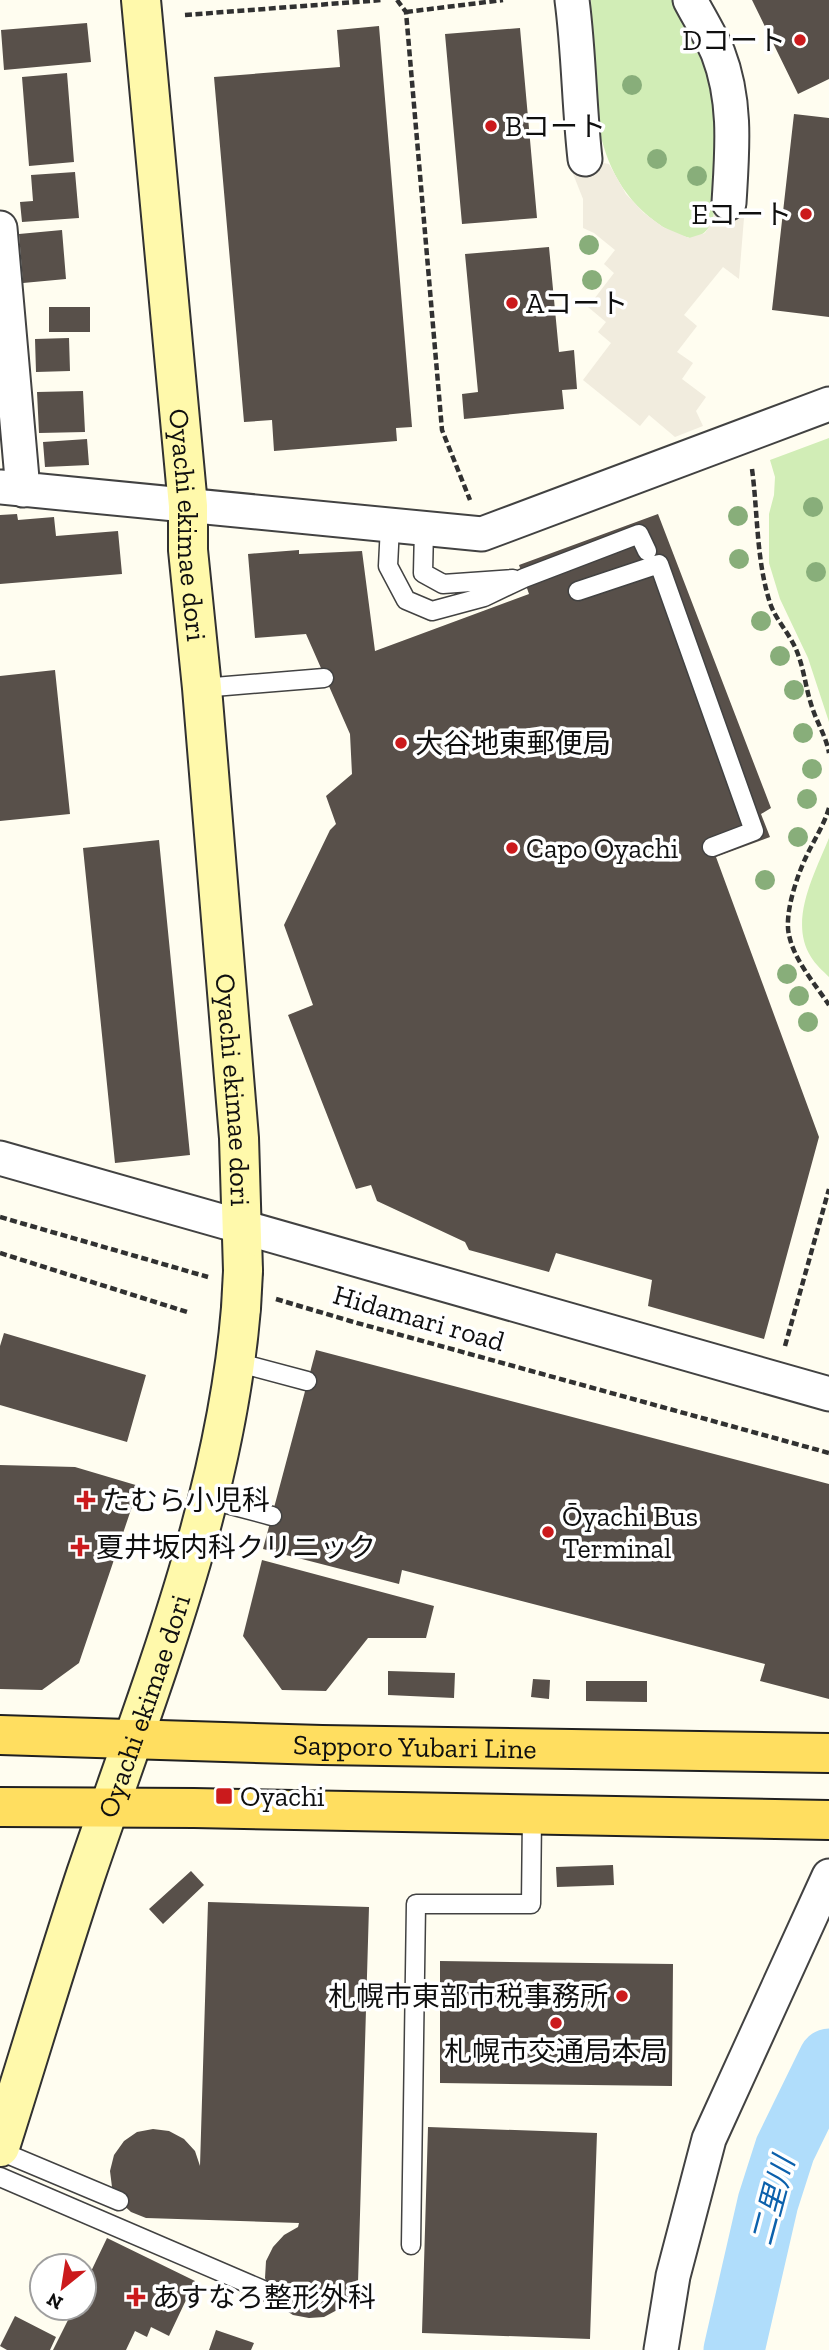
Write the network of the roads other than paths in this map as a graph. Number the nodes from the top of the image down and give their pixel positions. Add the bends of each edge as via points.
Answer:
1 (141, 0) edge
2 (572, 0) edge
3 (690, 0) edge
4 (585, 159) dead end
5 (729, 203) dead end
6 (0, 228) edge
7 (829, 404) edge
8 (11, 489) edge
9 (188, 506) junction
10 (390, 526) junction
11 (424, 529) junction
12 (647, 551) dead end
13 (524, 578) junction
14 (578, 591) dead end
15 (324, 678) dead end
16 (202, 688) junction
17 (712, 847) dead end
18 (0, 1158) edge
19 (243, 1227) junction
20 (236, 1363) junction
21 (307, 1381) dead end
22 (829, 1394) edge
23 (208, 1499) junction
24 (272, 1516) dead end
25 (0, 1735) edge
26 (133, 1738) junction
27 (829, 1753) edge
28 (0, 1807) edge
29 (110, 1808) junction
30 (532, 1815) junction
31 (829, 1820) edge
32 (829, 1876) edge
33 (0, 2149) edge
34 (0, 2178) edge
35 (119, 2201) dead end
36 (411, 2245) dead end
37 (270, 2293) dead end
38 (661, 2350) edge

1 - 9 street, Oyachi ekimae dori
2 - 4 street
3 - 5 street via 718,53 730,94
6 - 8 street
7 - 11 street via 482,534
8 - 9 street
9 - 10 street
9 - 16 street, Oyachi ekimae dori
10 - 11 street
10 - 13 lane via 388,566 406,600 432,611 484,597
11 - 13 lane via 423,573 443,584
12 - 13 lane via 639,534
14 - 17 lane via 659,564 677,634 754,831
15 - 16 lane
16 - 19 street, Oyachi ekimae dori
18 - 19 street
19 - 20 street, Oyachi ekimae dori
19 - 22 street
20 - 21 lane
20 - 23 street, Oyachi ekimae dori
23 - 24 lane
23 - 26 street, Oyachi ekimae dori via 155,1680
25 - 26 main road, Sapporo Yubari Line
26 - 27 main road, Sapporo Yubari Line
26 - 29 street, Oyachi ekimae dori
28 - 29 main road
29 - 30 main road
29 - 33 street, Oyachi ekimae dori
30 - 31 main road
30 - 36 lane via 531,1904 416,1903
32 - 38 street via 709,2139 673,2276
33 - 35 lane
34 - 37 lane

